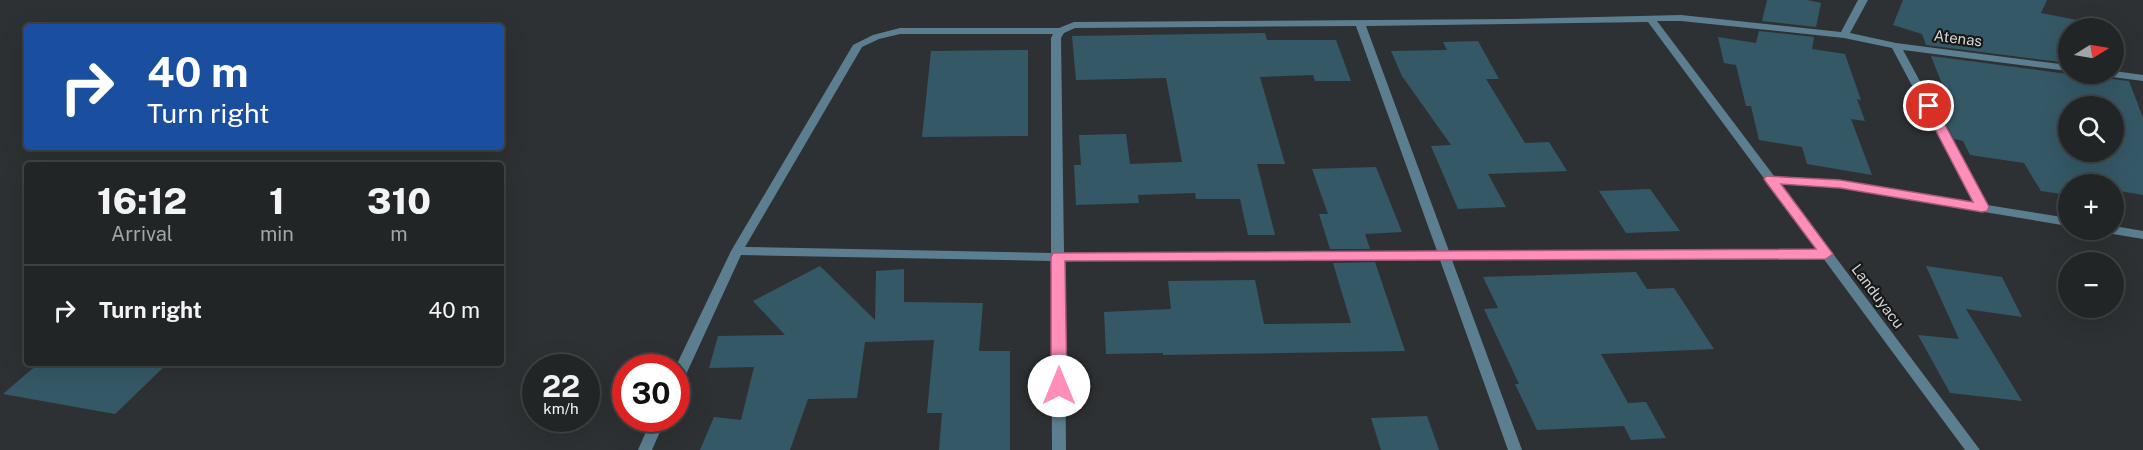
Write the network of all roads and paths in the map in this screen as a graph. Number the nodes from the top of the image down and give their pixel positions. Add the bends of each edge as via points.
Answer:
1 (1863, 0) edge
2 (1650, 18) junction
3 (1360, 24) junction
4 (1060, 31) junction
5 (1844, 35) junction
6 (1896, 45) junction
7 (2058, 67) edge
8 (2124, 76) edge
9 (2143, 78) edge
10 (1771, 179) junction
11 (1982, 207) junction
12 (2058, 220) edge
13 (2124, 232) edge
14 (2143, 235) edge
15 (737, 251) junction
16 (1826, 254) junction
17 (1444, 255) junction
18 (1058, 257) junction
19 (689, 354) edge
20 (653, 432) edge
21 (645, 450) edge
22 (1059, 450) edge
23 (1515, 450) edge
24 (1973, 450) edge

1 - 5 street
2 - 3 street, Atenas
2 - 5 street, Atenas
2 - 10 street, Landuyacu
3 - 4 street, Atenas via 1074,25
3 - 17 street
4 - 15 street, Atenas via 900,31 858,45
4 - 18 street via 1056,38
5 - 6 street, Atenas
6 - 7 street, Atenas
6 - 11 street
8 - 9 street
10 - 11 street via 1840,184
10 - 16 street, Landuyacu
11 - 12 street
13 - 14 street
15 - 18 street
15 - 19 street, Atenas
16 - 17 street
16 - 24 street, Landuyacu
17 - 18 street
17 - 23 street
18 - 22 street
20 - 21 street

